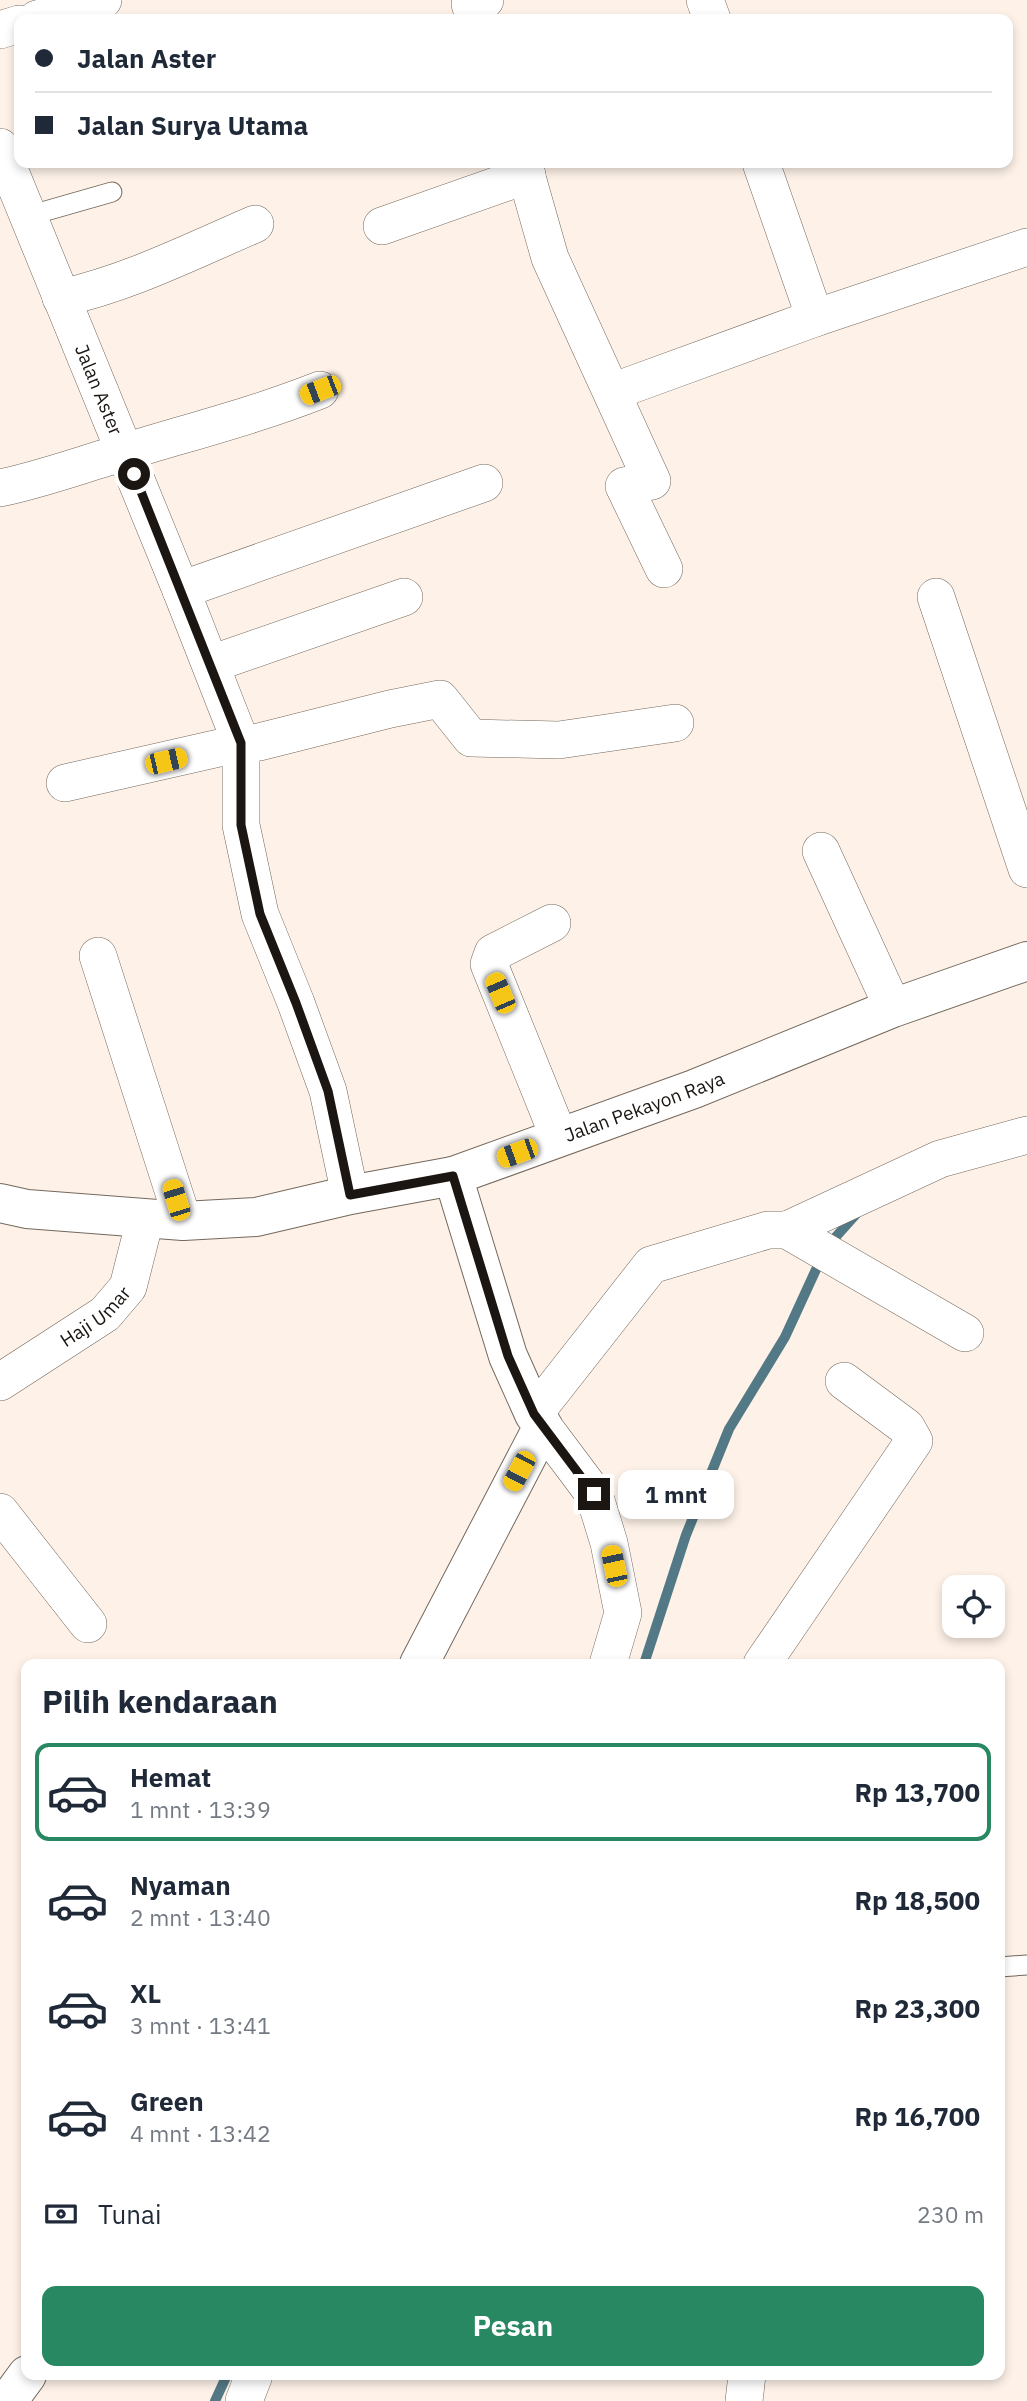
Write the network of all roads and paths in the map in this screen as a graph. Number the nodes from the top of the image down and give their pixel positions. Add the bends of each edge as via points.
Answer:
1 (103, 0) edge
2 (485, 0) edge
3 (54, 14) edge
4 (473, 14) edge
5 (0, 147) edge
6 (763, 168) edge
7 (525, 169) edge
8 (112, 192) dead end
9 (28, 216) junction
10 (255, 224) dead end
11 (382, 226) dead end
12 (1027, 247) edge
13 (61, 298) junction
14 (815, 318) junction
15 (320, 390) dead end
16 (612, 392) junction
17 (125, 452) junction
18 (484, 483) dead end
19 (0, 488) edge
20 (664, 569) dead end
21 (181, 590) junction
22 (404, 597) dead end
23 (936, 597) dead end
24 (211, 664) junction
25 (675, 723) dead end
26 (241, 743) junction
27 (65, 783) dead end
28 (821, 851) dead end
29 (1027, 869) edge
30 (552, 923) dead end
31 (98, 956) dead end
32 (1027, 961) edge
33 (893, 1008) junction
34 (1027, 1135) edge
35 (559, 1137) junction
36 (453, 1176) junction
37 (350, 1195) junction
38 (0, 1203) edge
39 (145, 1220) junction
40 (183, 1222) junction
41 (788, 1230) junction
42 (965, 1333) dead end
43 (844, 1381) dead end
44 (0, 1382) edge
45 (538, 1420) junction
46 (0, 1512) edge
47 (88, 1624) dead end
48 (421, 1659) edge
49 (609, 1659) edge
50 (765, 1659) edge
51 (1027, 1965) edge
52 (1005, 1967) edge
53 (23, 2380) edge
54 (252, 2380) edge
55 (746, 2380) edge
56 (8, 2401) edge
57 (244, 2401) edge
58 (744, 2401) edge

1 - 3 street
2 - 4 street via 470,4
5 - 9 street, Jalan Aster
6 - 14 street
7 - 11 street
7 - 16 street via 550,258
8 - 9 lane
9 - 13 street, Jalan Aster
10 - 13 street via 160,265
12 - 14 street
13 - 17 street, Jalan Aster
14 - 16 street
15 - 17 street
16 - 20 street via 652,481 624,486
17 - 19 street
17 - 21 street, Jalan Aster
18 - 21 street
21 - 24 street, Jalan Aster
22 - 24 street
23 - 29 street
24 - 26 street, Jalan Aster
25 - 26 street via 559,740 471,738 440,699 259,743
26 - 27 street
26 - 37 street, Jalan Aster via 241,825 260,914 328,1091
28 - 33 street
30 - 35 street via 493,953 489,964
31 - 40 street
32 - 33 main road, Jalan Pekayon Raya
33 - 35 main road, Jalan Pekayon Raya via 694,1089
34 - 41 street via 940,1159
35 - 36 main road, Jalan Pekayon Raya
36 - 37 main road, Jalan Pekayon Raya
36 - 45 main road via 508,1356
37 - 40 main road, Jalan Pekayon Raya via 256,1217
38 - 39 main road, Jalan Pekayon Raya
39 - 40 main road, Jalan Pekayon Raya
39 - 44 street, Haji Umar via 128,1287 116,1303
41 - 42 street
41 - 45 street via 768,1230 652,1265
43 - 50 street via 906,1427 914,1441
45 - 48 main road
45 - 49 street via 594,1494 609,1543 623,1613
46 - 47 street
51 - 52 lane
53 - 56 main road
54 - 57 street
55 - 58 street

